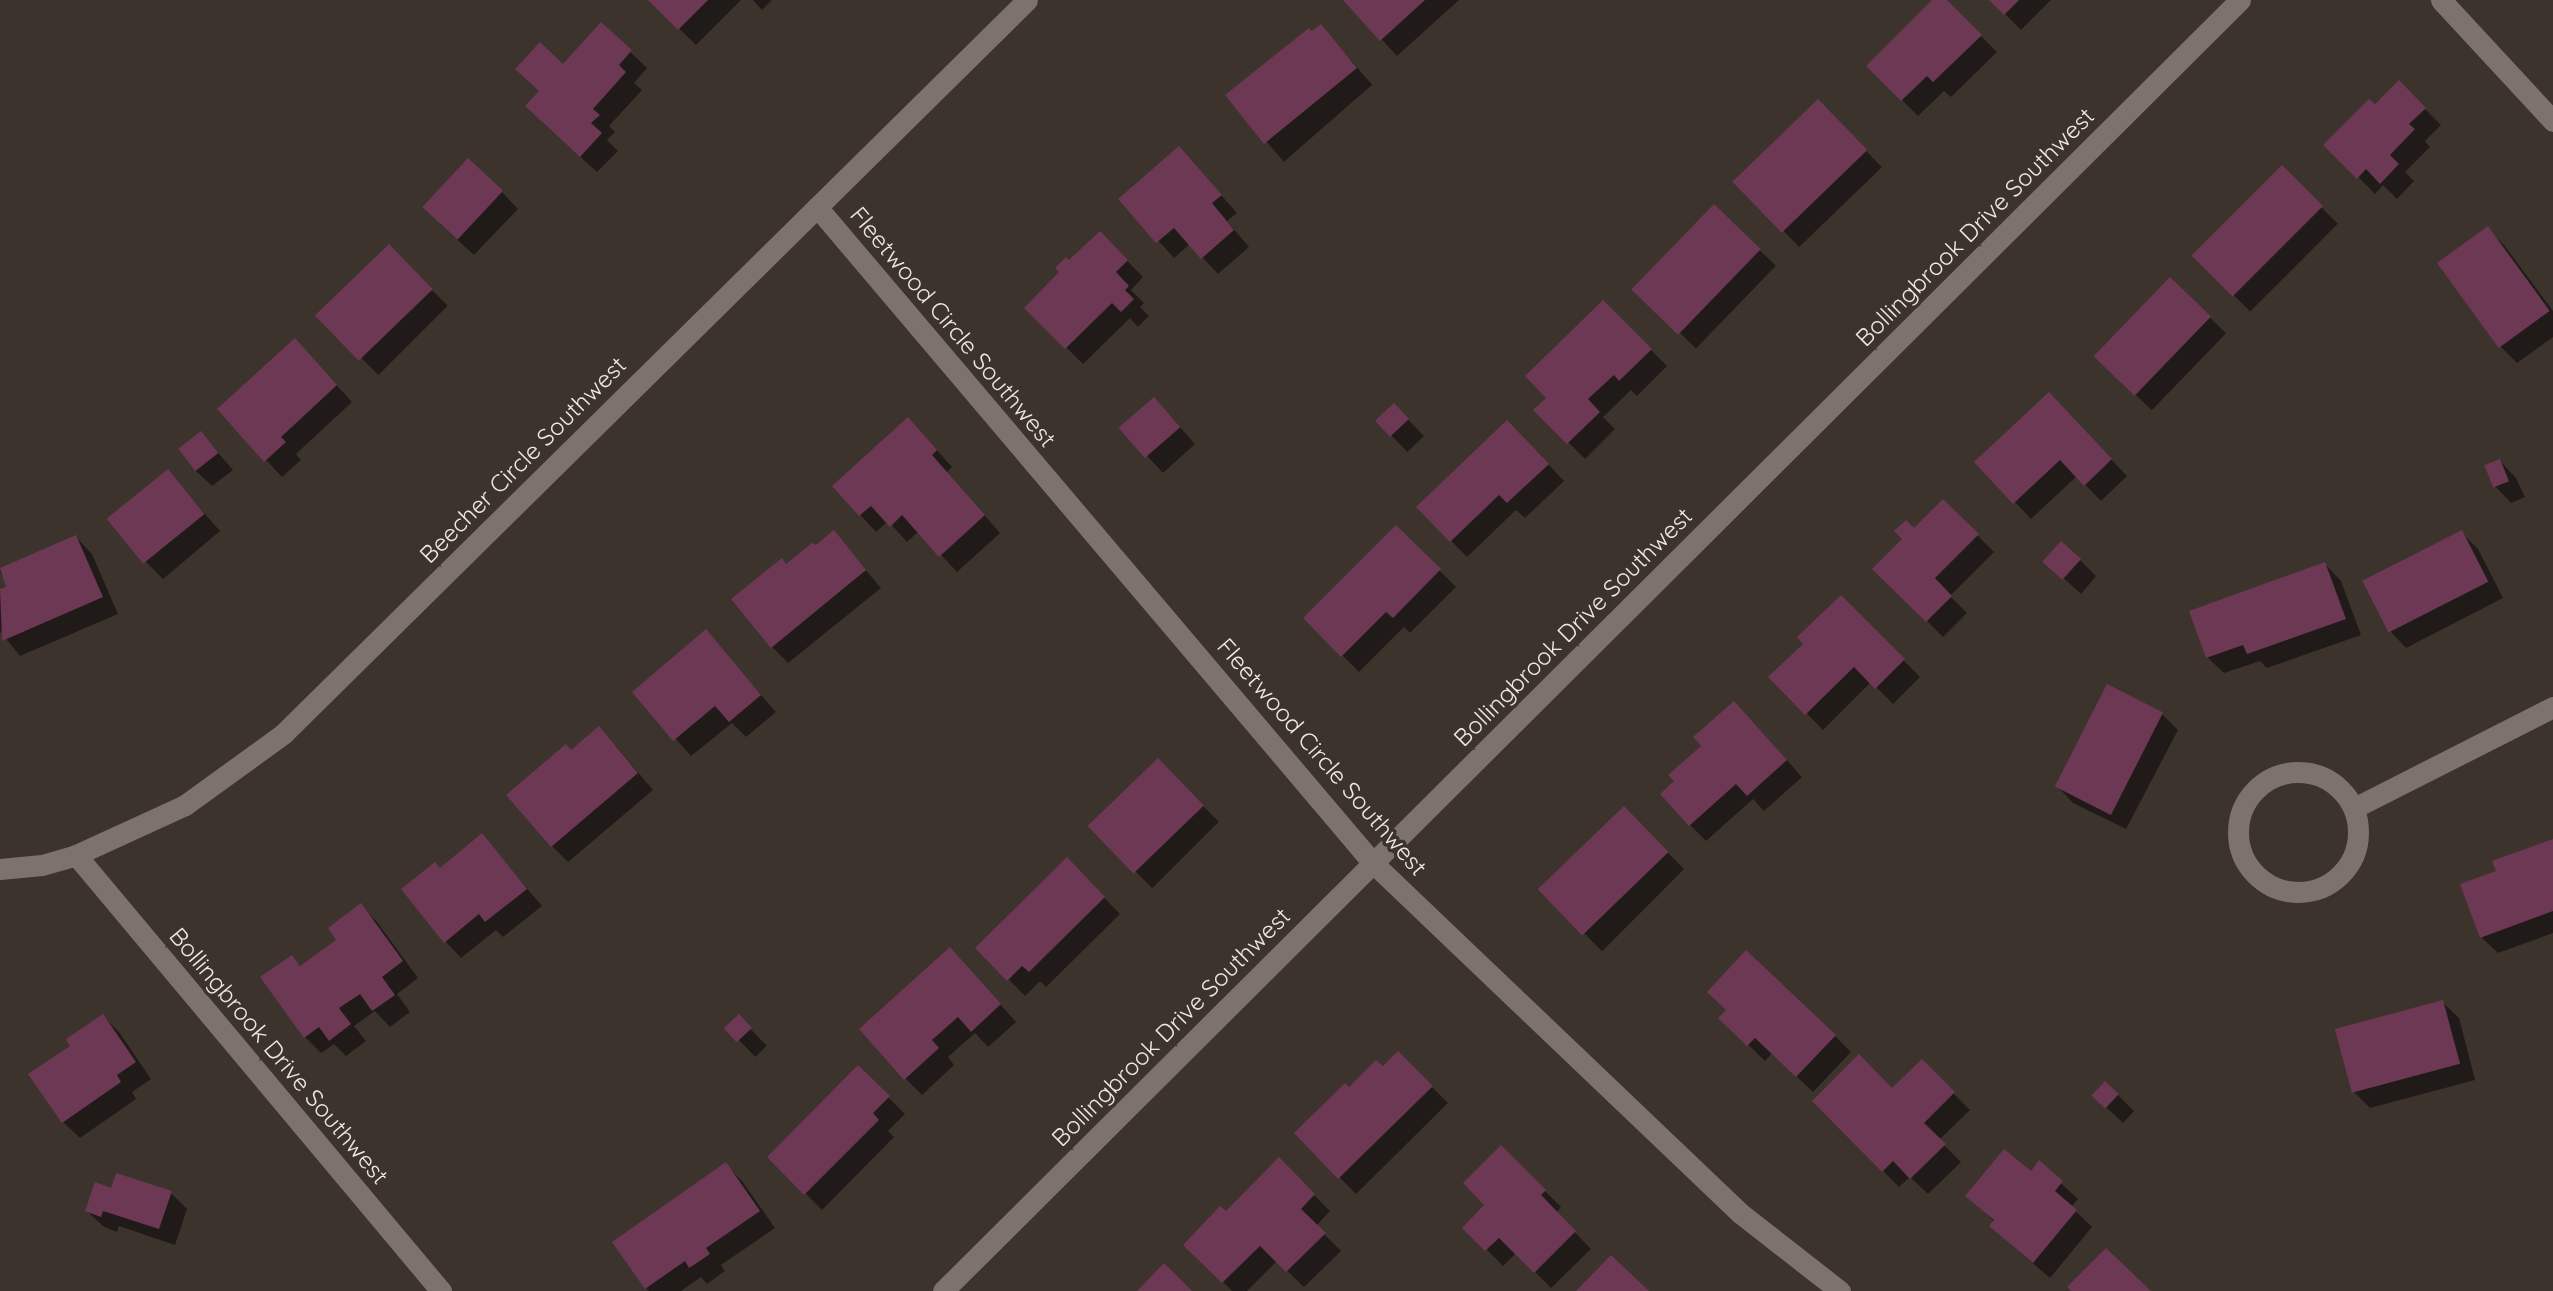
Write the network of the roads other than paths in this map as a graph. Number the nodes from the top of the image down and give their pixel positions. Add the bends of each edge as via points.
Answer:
1 (1027, 0) edge
2 (2240, 0) edge
3 (2441, 0) edge
4 (2553, 121) edge
5 (817, 207) junction
6 (2553, 707) edge
7 (2354, 808) junction
8 (76, 855) junction
9 (1373, 863) junction
10 (0, 870) edge
11 (441, 1291) edge
12 (943, 1291) edge
13 (1840, 1291) edge

1 - 5 street, Beecher Circle Southwest
2 - 9 street, Bollingbrook Drive Southwest
3 - 4 street
5 - 8 street, Beecher Circle Southwest via 284,734 185,805
5 - 9 street, Fleetwood Circle Southwest
6 - 7 street
7 - 7 street via 2328,779 2308,772 2270,778 2253,790 2242,807 2238,847 2260,880 2297,893 2317,890 2335,880 2357,847
8 - 10 street, Beecher Circle Southwest via 42,866
8 - 11 street, Bollingbrook Drive Southwest
9 - 12 street, Bollingbrook Drive Southwest
9 - 13 street, Fleetwood Circle Southwest via 1740,1213

